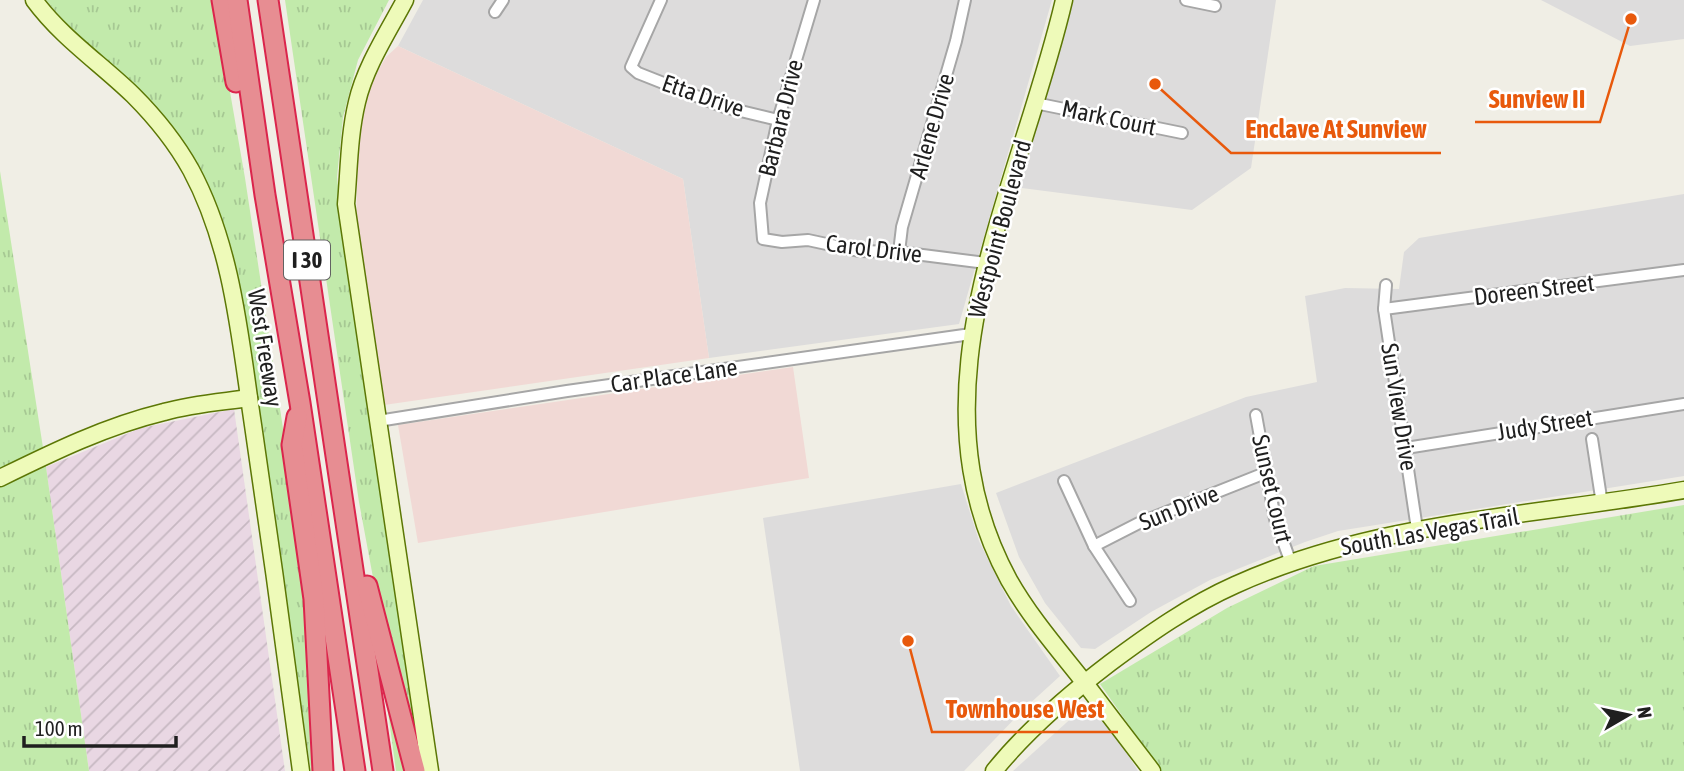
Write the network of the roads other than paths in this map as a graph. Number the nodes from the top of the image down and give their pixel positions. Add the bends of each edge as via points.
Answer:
1 (34, 0) edge
2 (222, 0) edge
3 (237, 0) edge
4 (268, 0) edge
5 (405, 0) edge
6 (503, 0) edge
7 (661, 0) edge
8 (814, 0) edge
9 (965, 0) edge
10 (1064, 0) edge
11 (1186, 0) edge
12 (1215, 6) dead end
13 (495, 12) dead end
14 (1035, 103) junction
15 (778, 120) junction
16 (1182, 133) dead end
17 (265, 195) junction
18 (763, 239) joint
19 (899, 252) junction
20 (986, 263) junction
21 (1684, 270) edge
22 (1386, 285) dead end
23 (1384, 309) junction
24 (971, 334) junction
25 (249, 398) junction
26 (300, 403) junction
27 (1684, 404) edge
28 (1256, 415) dead end
29 (378, 421) junction
30 (1592, 439) dead end
31 (1405, 448) junction
32 (1265, 473) junction
33 (0, 478) edge
34 (1064, 481) dead end
35 (1684, 490) edge
36 (1602, 504) junction
37 (346, 520) junction
38 (1417, 529) junction
39 (1094, 546) junction
40 (1290, 563) junction
41 (1130, 601) dead end
42 (1084, 682) junction
43 (301, 771) edge
44 (323, 771) edge
45 (355, 771) edge
46 (383, 771) edge
47 (415, 771) edge
48 (430, 771) edge
49 (994, 771) edge
50 (1152, 771) edge

1 - 25 main road, West Freeway via 69,40 134,96 191,170 219,234 227,265
2 - 17 highway via 247,144
3 - 17 highway, West Freeway / I 30
4 - 37 highway, I 30
5 - 29 main road via 357,100 346,204
6 - 13 street
7 - 15 street, Etta Drive via 631,67 724,107
8 - 15 street, Barbara Drive
9 - 19 street, Arlene Drive
10 - 14 main road, Westpoint Boulevard
11 - 12 street
14 - 16 street, Mark Court
14 - 20 main road, Westpoint Boulevard
15 - 18 street, Barbara Drive via 760,203
17 - 26 highway, West Freeway / I 30
18 - 19 street, Carol Drive
19 - 20 street, Carol Drive
20 - 24 main road, Westpoint Boulevard
21 - 23 street, Doreen Street
22 - 23 street, Sun View Drive
23 - 31 street, Sun View Drive
24 - 29 street, Car Place Lane
24 - 42 main road, Westpoint Boulevard via 966,420 982,516 1016,591
25 - 33 main road via 185,407 118,425
25 - 43 main road, West Freeway
26 - 44 highway via 292,444 314,599
26 - 45 highway, West Freeway / I 30
27 - 31 street, Judy Street
28 - 32 street, Sunset Court
29 - 48 main road
30 - 36 street
31 - 38 street, Sun View Drive
32 - 39 street, Sun Drive
32 - 40 street, Sunset Court
34 - 39 street
35 - 36 main road, South Las Vegas Trail
36 - 38 main road, South Las Vegas Trail
37 - 46 highway, I 30
37 - 47 highway via 359,544
38 - 40 main road, South Las Vegas Trail
39 - 41 street
40 - 42 main road, South Las Vegas Trail via 1197,604
42 - 49 main road, South Las Vegas Trail
42 - 50 main road, Westpoint Boulevard

